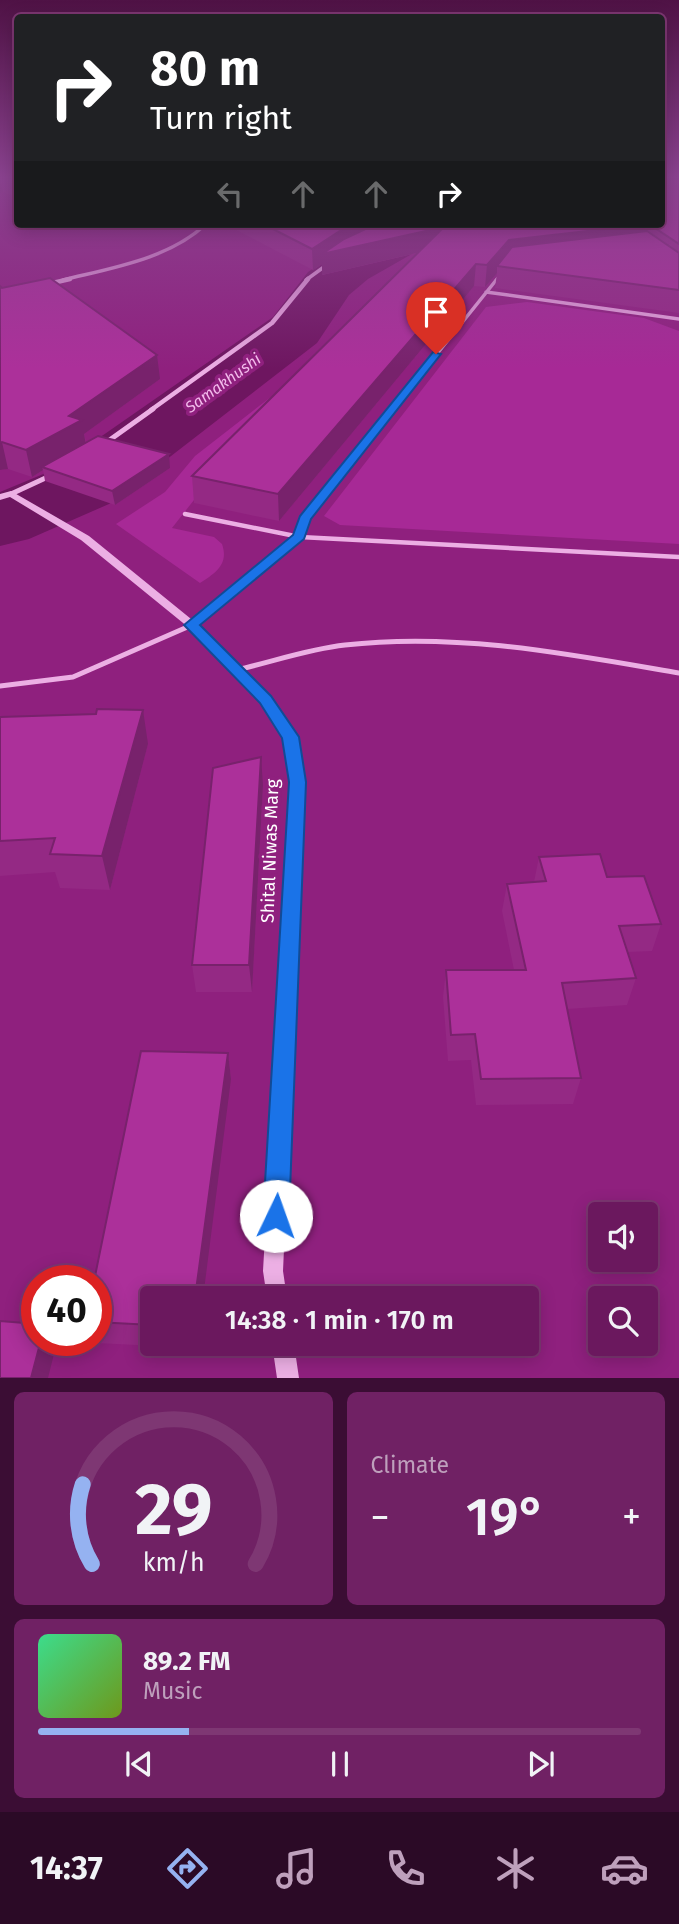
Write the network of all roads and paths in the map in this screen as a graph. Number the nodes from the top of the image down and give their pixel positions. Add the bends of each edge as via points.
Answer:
1 (178, 240) edge
2 (338, 258) edge
3 (501, 274) edge
4 (45, 285) edge
5 (486, 292) junction
6 (679, 319) edge
7 (102, 445) edge
8 (60, 471) edge
9 (11, 494) junction
10 (0, 497) edge
11 (185, 514) dead end
12 (299, 537) junction
13 (679, 557) edge
14 (191, 625) junction
15 (236, 670) junction
16 (679, 673) edge
17 (0, 686) edge
18 (275, 1286) edge
19 (285, 1356) edge
20 (288, 1378) edge

1 - 4 street via 151,256
2 - 7 street via 305,281 272,323
3 - 5 lane
5 - 6 lane
5 - 12 lane via 305,519
8 - 9 street
9 - 10 street
9 - 14 street, Shital Niwas Marg via 85,538
11 - 12 lane
12 - 13 lane
12 - 14 lane
14 - 15 street, Shital Niwas Marg
14 - 17 lane via 74,677
15 - 16 lane via 343,645 419,640 534,648
15 - 18 street, Shital Niwas Marg via 265,700 290,737 298,782
19 - 20 street

